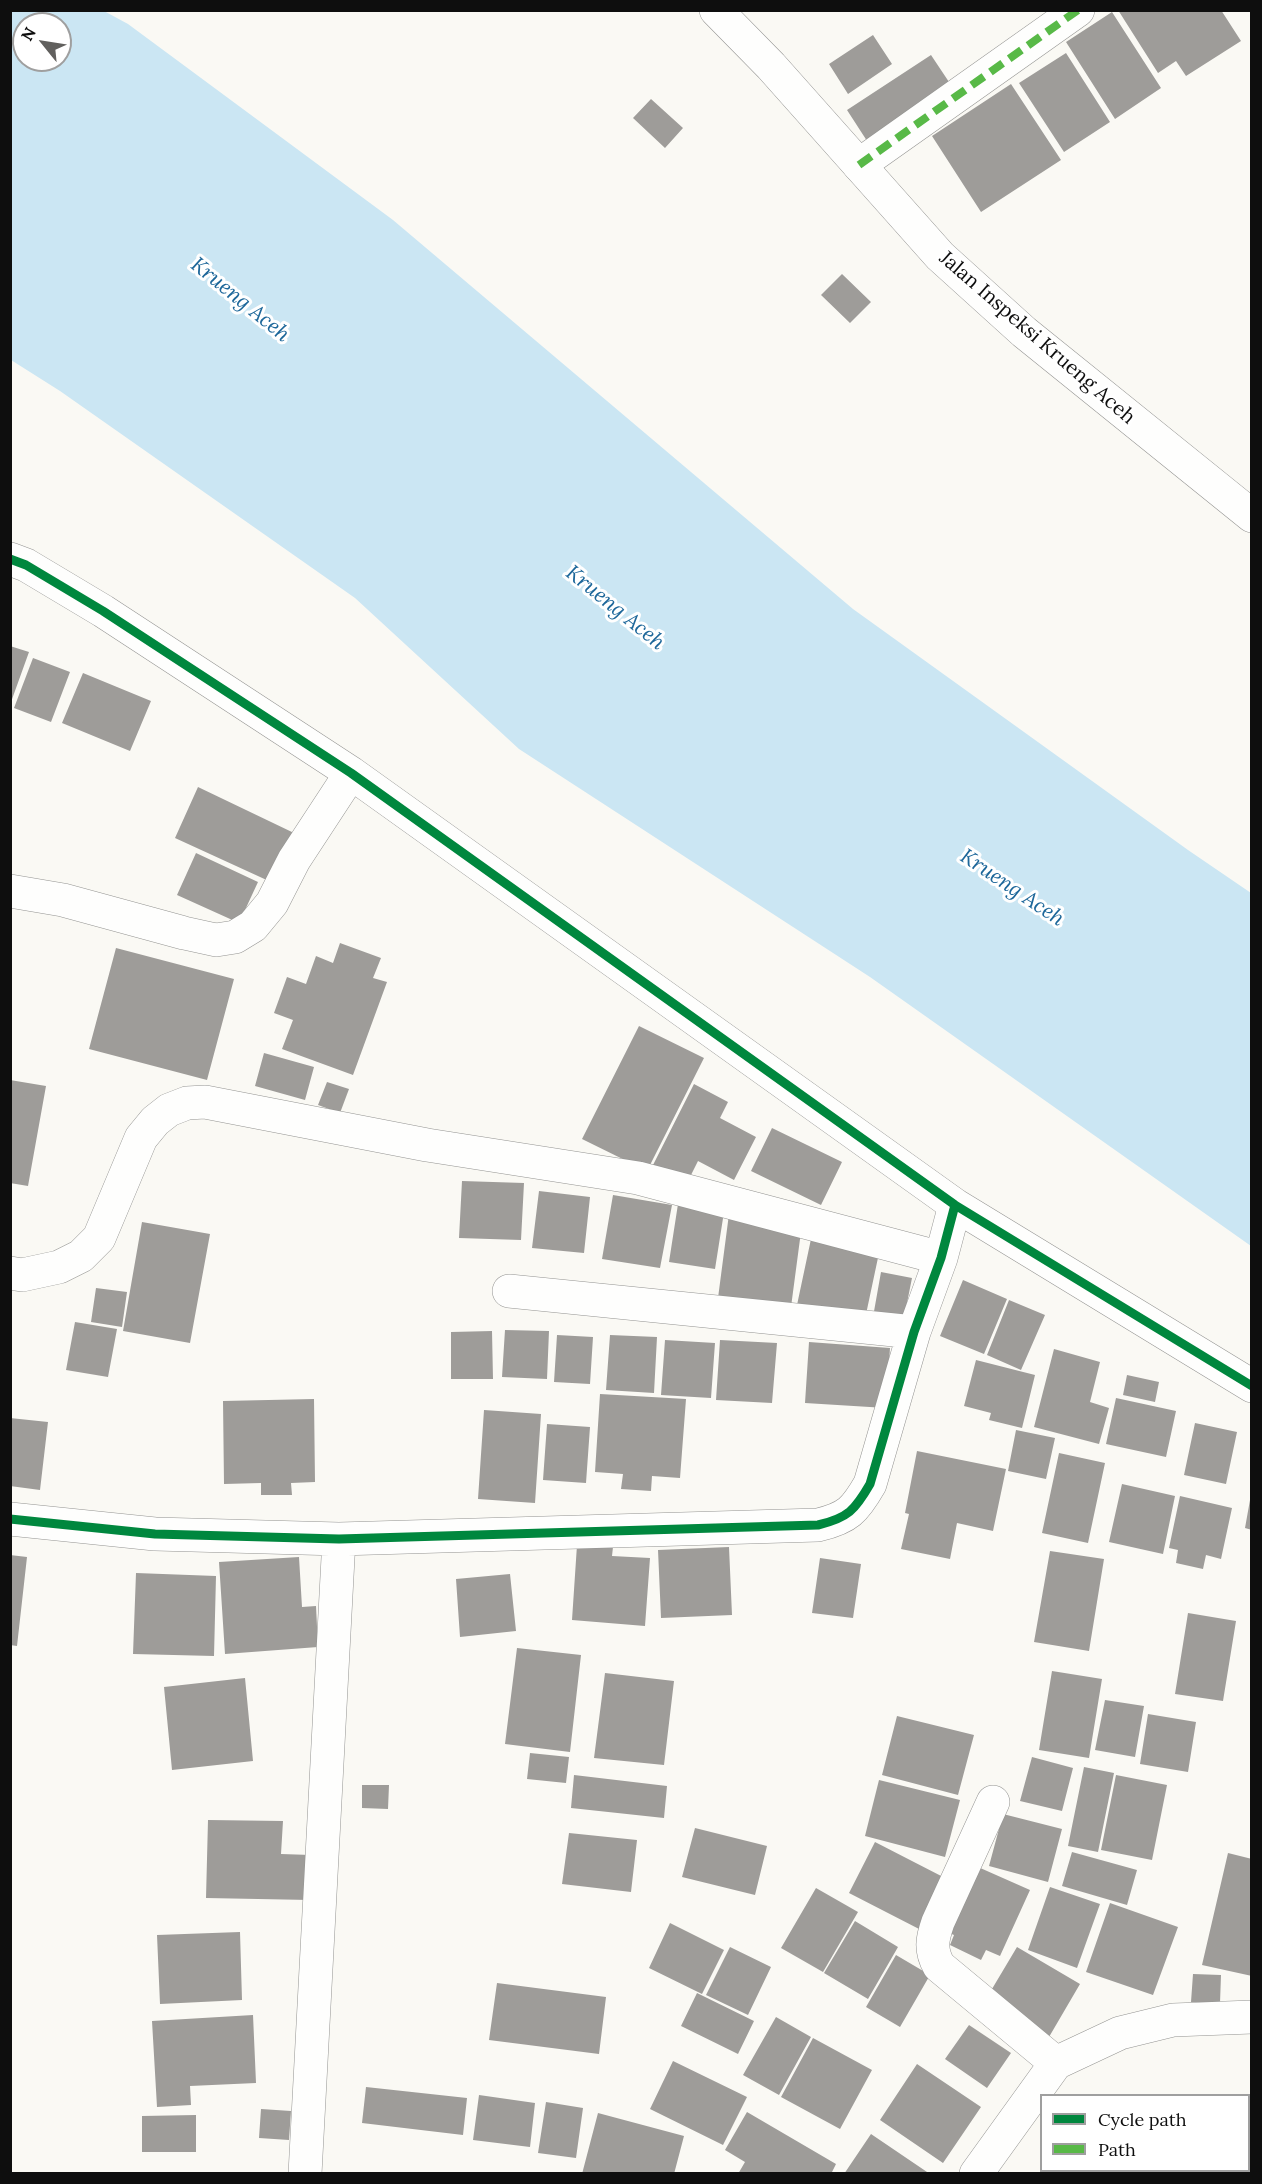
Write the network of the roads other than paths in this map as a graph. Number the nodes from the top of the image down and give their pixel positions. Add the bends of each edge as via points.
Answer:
1 (716, 10) edge
2 (1078, 10) edge
3 (859, 165) junction
4 (1251, 516) edge
5 (10, 559) edge
6 (351, 773) junction
7 (10, 891) edge
8 (955, 1205) junction
9 (941, 1258) junction
10 (10, 1273) edge
11 (509, 1291) dead end
12 (914, 1332) junction
13 (1251, 1386) edge
14 (10, 1519) edge
15 (339, 1539) junction
16 (993, 1802) dead end
17 (1251, 2018) edge
18 (1056, 2063) junction
19 (305, 2174) edge
20 (976, 2174) edge

1 - 3 street, Jalan Inspeksi Krueng Aceh
2 - 3 street
3 - 4 street, Jalan Inspeksi Krueng Aceh via 940,256 1024,332
5 - 6 street via 103,611
6 - 7 street via 294,861 272,903 253,926 235,937 216,940 63,900
6 - 8 street
8 - 9 street
8 - 13 street
9 - 10 street via 638,1178 427,1145 205,1102 169,1110 141,1138 99,1238 81,1256 59,1267 22,1275
9 - 12 street
11 - 12 street
12 - 15 street via 870,1484 858,1504 838,1520 818,1525
14 - 15 street via 155,1534
15 - 19 street
16 - 18 street via 938,1922 932,1954 939,1966
17 - 18 street via 1173,2020 1120,2033
18 - 20 street

